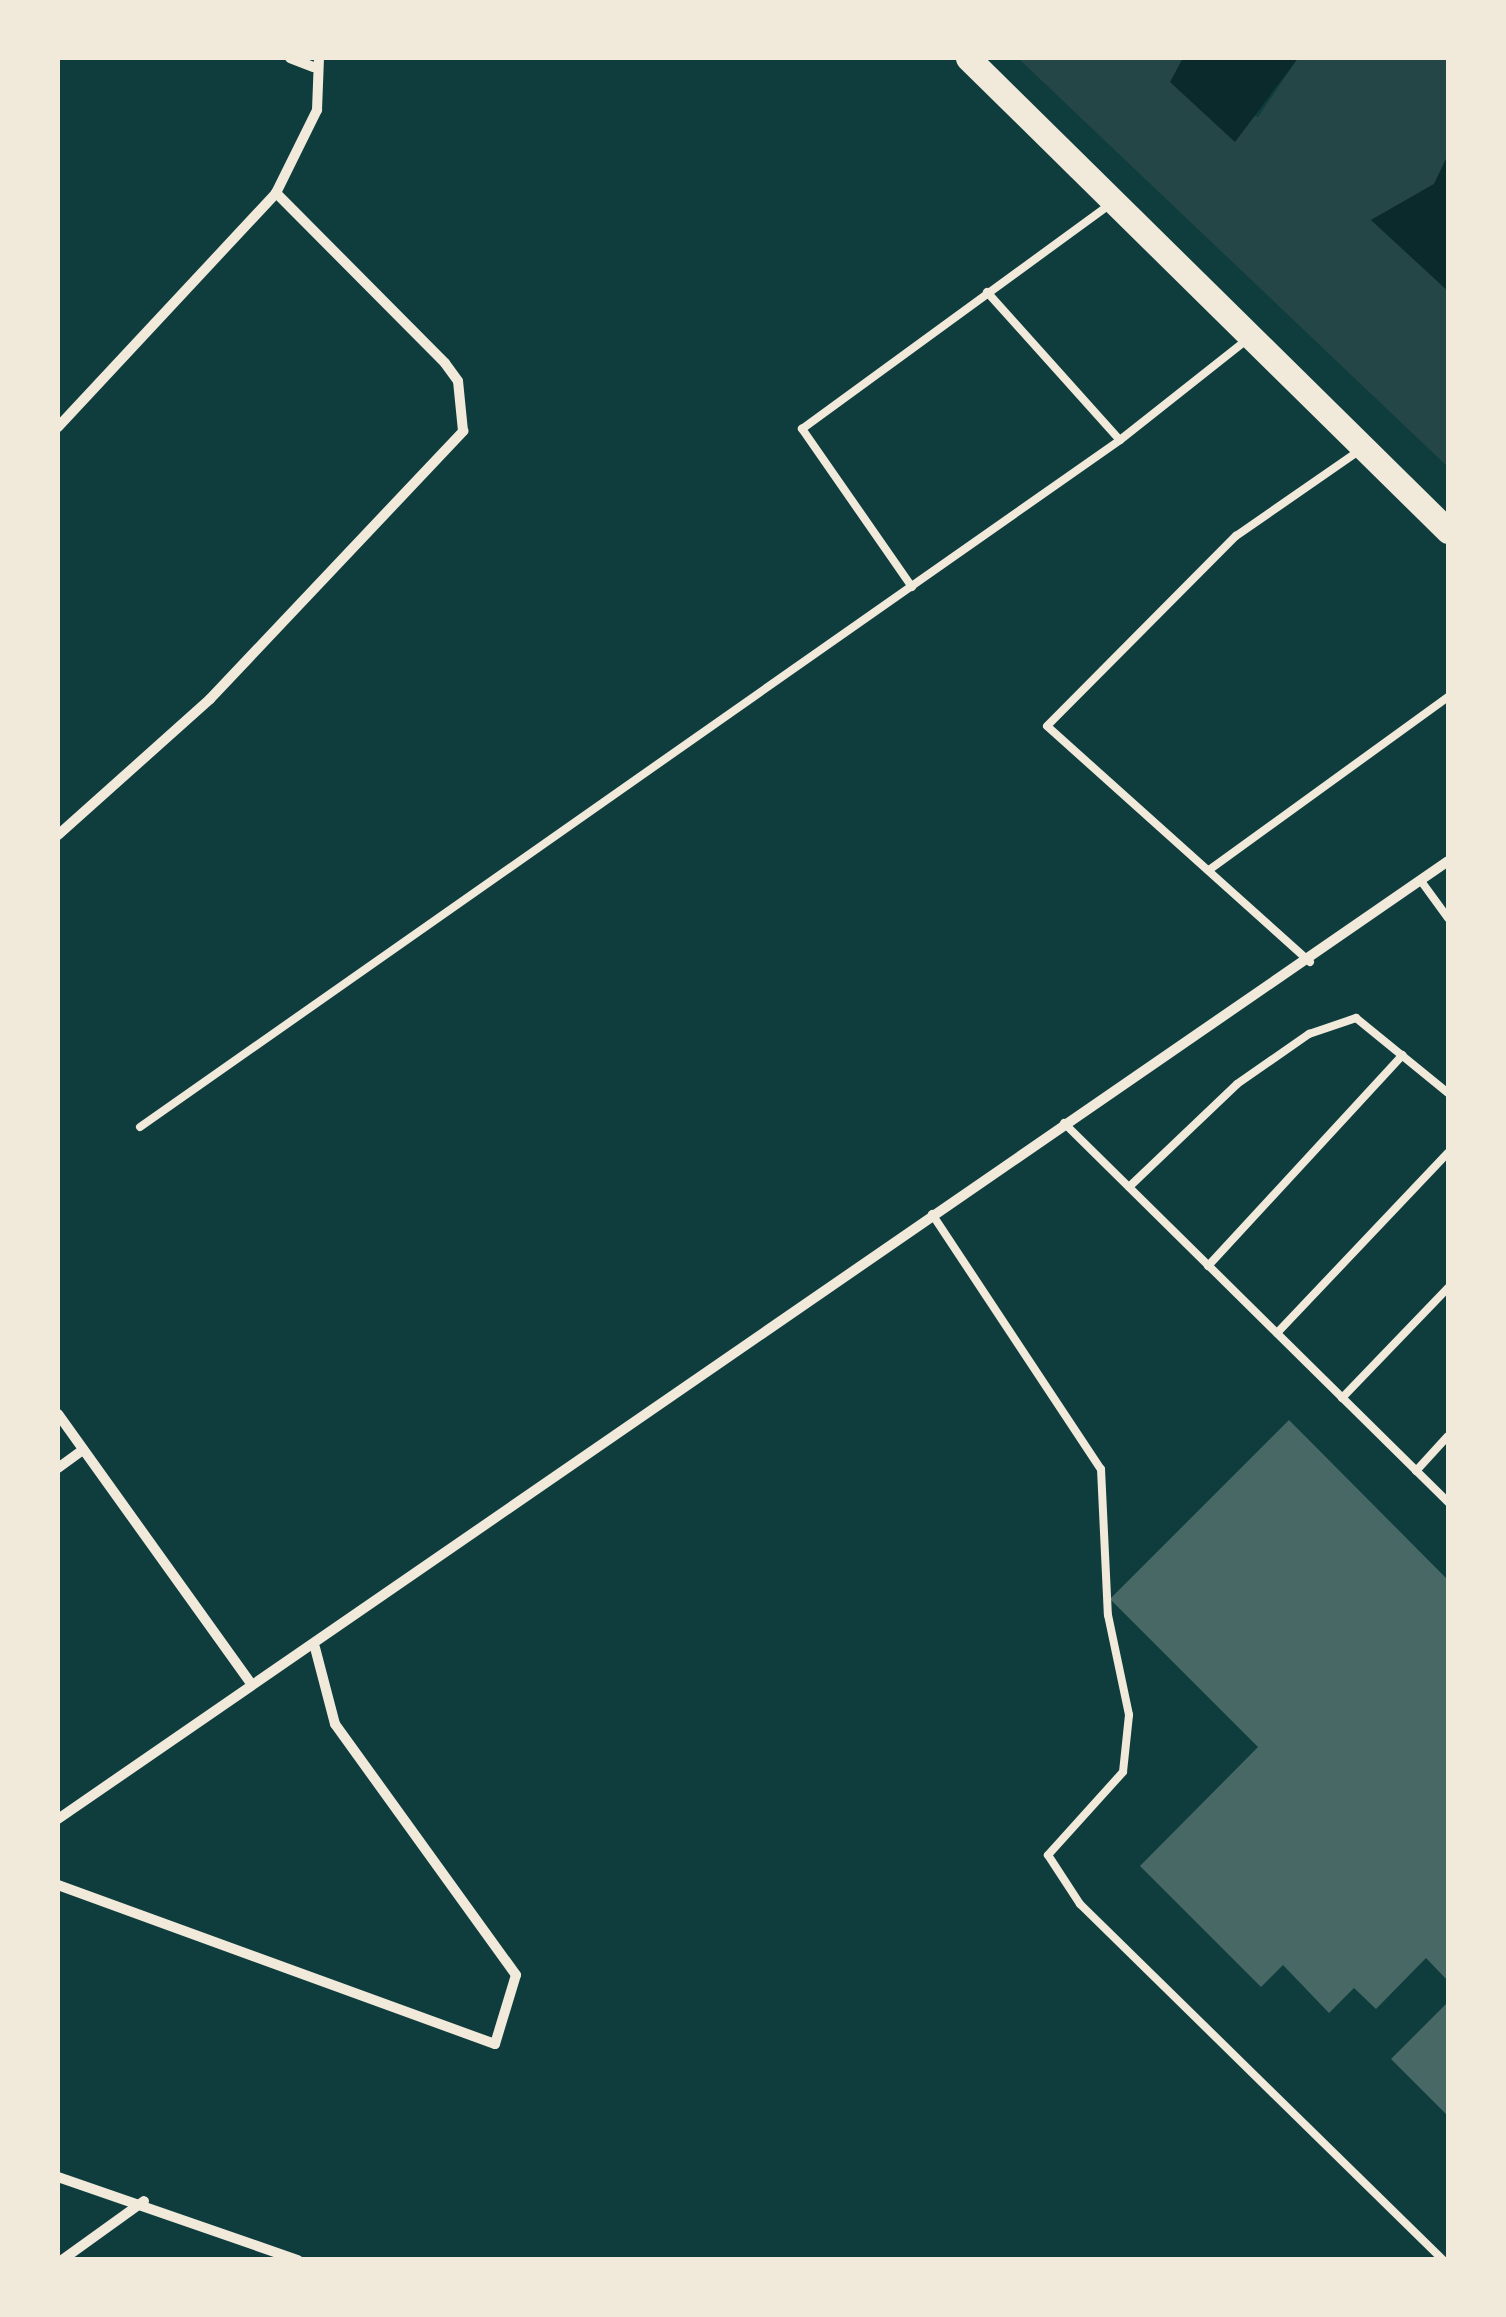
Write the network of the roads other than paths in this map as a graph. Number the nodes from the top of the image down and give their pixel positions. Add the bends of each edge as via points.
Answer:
1 (290, 58) edge
2 (968, 58) edge
3 (316, 62) edge
4 (276, 193) junction
5 (1114, 202) junction
6 (988, 292) junction
7 (1251, 336) junction
8 (58, 427) edge
9 (1120, 440) junction
10 (1364, 448) junction
11 (1448, 532) edge
12 (912, 586) junction
13 (1448, 698) edge
14 (58, 835) edge
15 (1448, 862) edge
16 (1209, 870) junction
17 (1421, 881) junction
18 (1448, 918) edge
19 (1310, 962) junction
20 (1403, 1054) junction
21 (1448, 1092) edge
22 (1062, 1121) junction
23 (140, 1127) dead end
24 (1448, 1153) edge
25 (1129, 1187) junction
26 (932, 1214) junction
27 (1208, 1266) junction
28 (1448, 1288) edge
29 (1278, 1333) junction
30 (1342, 1398) junction
31 (58, 1414) edge
32 (1448, 1436) edge
33 (83, 1450) junction
34 (58, 1468) edge
35 (1416, 1471) junction
36 (1448, 1502) edge
37 (315, 1648) junction
38 (250, 1681) junction
39 (58, 1818) edge
40 (58, 1886) edge
41 (58, 2177) edge
42 (144, 2201) junction
43 (62, 2260) edge
44 (298, 2260) edge
45 (1443, 2260) edge

1 - 3 street
2 - 5 main road
3 - 4 street via 317,110
4 - 8 street
4 - 14 street via 445,362 458,381 463,431 236,673
5 - 6 lane
5 - 7 main road
6 - 9 lane
6 - 12 lane via 802,429
7 - 9 lane
7 - 10 main road
9 - 12 lane
10 - 11 main road
10 - 16 lane via 1236,536 1048,726
12 - 23 lane
13 - 16 lane
15 - 17 street
16 - 19 lane
17 - 18 lane
17 - 19 street
19 - 22 street
20 - 21 lane
20 - 25 lane via 1356,1018 1309,1034 1237,1084
20 - 27 lane
22 - 25 lane
22 - 26 street
24 - 29 lane
25 - 27 lane
26 - 37 street
26 - 45 lane via 1100,1469 1108,1615 1130,1714 1122,1772 1048,1855 1080,1904
27 - 29 lane
28 - 30 lane
29 - 30 lane
30 - 35 lane
31 - 33 street
32 - 35 lane
33 - 34 street
33 - 38 street
35 - 36 lane
37 - 38 street
37 - 40 street via 336,1724 516,1976 494,2044
38 - 39 street
41 - 42 street
42 - 43 street
42 - 44 street

